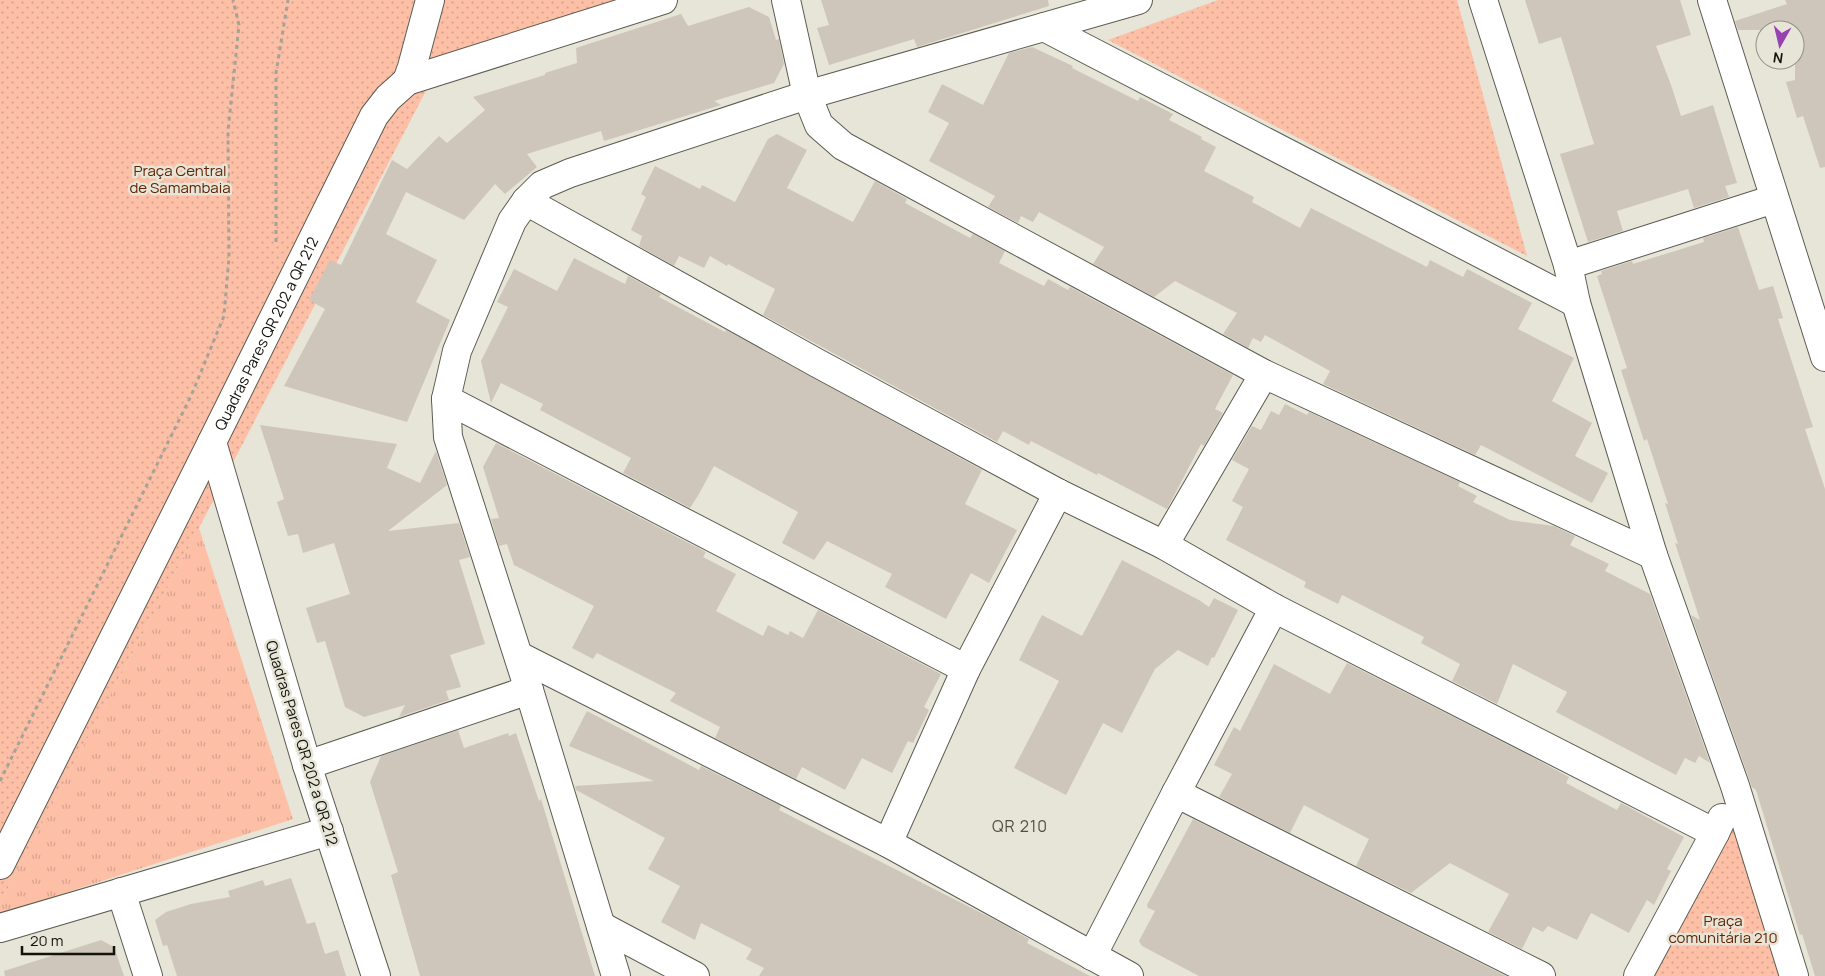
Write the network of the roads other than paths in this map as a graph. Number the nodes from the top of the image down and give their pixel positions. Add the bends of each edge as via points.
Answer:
1 (430, 0) edge
2 (664, 0) edge
3 (786, 0) edge
4 (1138, 0) edge
5 (1483, 0) edge
6 (1712, 0) edge
7 (1044, 27) junction
8 (407, 81) junction
9 (807, 95) junction
10 (1774, 199) junction
11 (526, 201) junction
12 (1568, 265) junction
13 (1576, 303) junction
14 (1825, 357) edge
15 (1264, 374) junction
16 (446, 399) junction
17 (212, 442) junction
18 (1058, 492) junction
19 (1164, 545) junction
20 (1654, 555) junction
21 (1274, 608) junction
22 (519, 656) junction
23 (966, 670) junction
24 (529, 690) junction
25 (307, 764) junction
26 (1735, 786) junction
27 (1176, 793) junction
28 (329, 831) junction
29 (1715, 833) junction
30 (888, 843) junction
31 (0, 865) edge
32 (121, 892) junction
33 (601, 926) junction
34 (0, 928) edge
35 (1092, 956) junction
36 (148, 976) edge
37 (376, 976) edge
38 (616, 976) edge
39 (695, 976) edge
40 (1129, 976) edge
41 (1542, 976) edge
42 (1638, 976) edge
43 (1794, 976) edge

1 - 8 street
2 - 8 street, Quadras Pares QR 202 a QR 212
3 - 9 street
4 - 7 street
5 - 12 street
6 - 10 street
7 - 9 street
7 - 13 street
8 - 17 street, Quadras Pares QR 202 a QR 212 via 374,116
9 - 11 street via 570,173 542,185
9 - 15 street via 819,125 843,146
10 - 12 street
10 - 14 street
11 - 16 street via 512,222 457,351
11 - 18 street
12 - 13 street
13 - 20 street
15 - 19 street
15 - 20 street
16 - 22 street via 448,437
16 - 23 street
17 - 25 street, Quadras Pares QR 202 a QR 212
17 - 31 street
18 - 19 street
18 - 23 street
19 - 21 street
20 - 26 street
21 - 27 street
21 - 29 street
22 - 24 street
22 - 30 street
23 - 30 street
24 - 25 street
24 - 33 street
25 - 28 street, Quadras Pares QR 202 a QR 212
26 - 29 street
26 - 43 street
27 - 35 street
27 - 41 street
28 - 32 street
28 - 37 street, Quadras Pares QR 202 a QR 212
29 - 42 street
30 - 35 street
32 - 34 street
32 - 36 street
33 - 38 street
33 - 39 street
35 - 40 street

